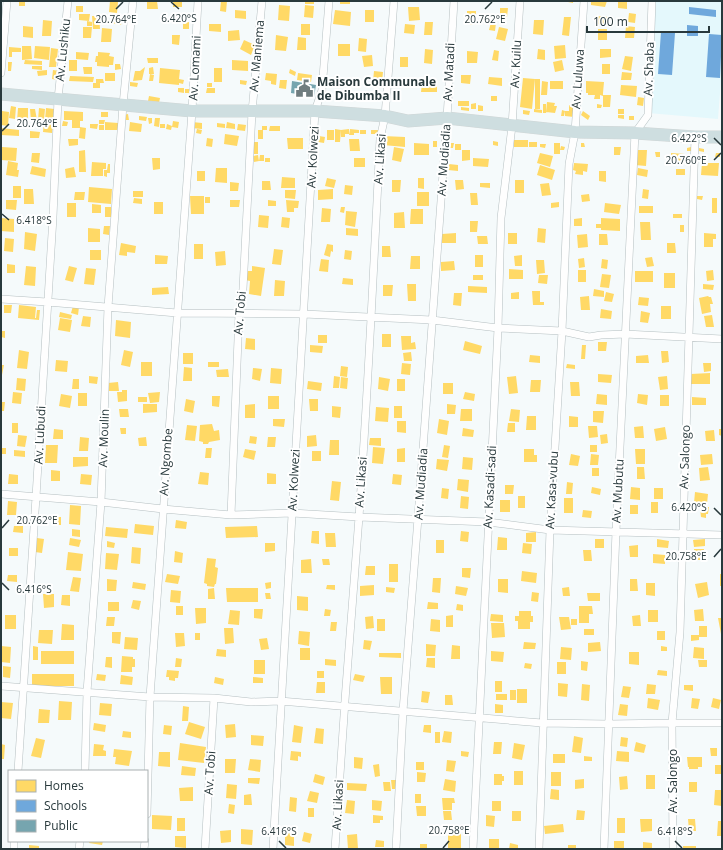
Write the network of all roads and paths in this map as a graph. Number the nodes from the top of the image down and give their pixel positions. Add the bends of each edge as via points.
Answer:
1 (7, 1) edge
2 (68, 1) edge
3 (133, 1) edge
4 (198, 1) edge
5 (262, 1) edge
6 (328, 1) edge
7 (394, 1) edge
8 (454, 1) edge
9 (520, 1) edge
10 (584, 1) edge
11 (652, 1) edge
12 (1, 73) edge
13 (1, 94) edge
14 (58, 99) junction
15 (123, 105) junction
16 (192, 111) junction
17 (315, 111) junction
18 (252, 112) junction
19 (385, 116) junction
20 (447, 118) junction
21 (512, 126) junction
22 (575, 132) junction
23 (635, 133) junction
24 (695, 137) junction
25 (722, 137) edge
26 (1, 300) edge
27 (47, 302) junction
28 (108, 307) junction
29 (177, 313) junction
30 (239, 314) junction
31 (304, 314) junction
32 (371, 318) junction
33 (432, 320) junction
34 (498, 328) junction
35 (562, 331) junction
36 (625, 334) junction
37 (689, 338) junction
38 (722, 339) edge
39 (1, 494) edge
40 (36, 497) junction
41 (102, 502) junction
42 (163, 510) junction
43 (292, 513) junction
44 (231, 515) junction
45 (359, 517) junction
46 (418, 518) junction
47 (488, 522) junction
48 (550, 530) junction
49 (616, 531) junction
50 (683, 533) junction
51 (722, 535) edge
52 (1, 686) edge
53 (23, 687) junction
54 (87, 692) junction
55 (150, 697) junction
56 (214, 698) junction
57 (280, 701) junction
58 (344, 707) junction
59 (403, 711) junction
60 (478, 719) junction
61 (672, 723) junction
62 (722, 723) edge
63 (542, 724) junction
64 (609, 724) junction
65 (18, 770) edge
66 (85, 770) edge
67 (148, 775) edge
68 (205, 849) edge
69 (273, 849) edge
70 (335, 849) edge
71 (396, 849) edge
72 (473, 849) edge
73 (539, 849) edge
74 (604, 849) edge
75 (673, 849) edge

1 - 12 street
2 - 14 street, Av. Lushiku
3 - 15 street, Av. Moulin
4 - 16 street, Av. Lomami
5 - 18 street, Av. Maniema
6 - 17 street, Av. Kolwezi via 322,90
7 - 19 street, Av. Likasi
8 - 20 street, Av. Matadi
9 - 21 street, Av. Kuilu
10 - 22 street, Av. Luluwa
11 - 23 street, Av. Shaba via 648,115
13 - 14 highway
14 - 15 highway
14 - 27 street, Av. Lubudi
15 - 16 highway
15 - 28 street, Av. Moulin
16 - 18 highway
16 - 29 street, Av. Ngombe
17 - 18 highway
17 - 19 highway
17 - 31 street, Av. Kolwezi
18 - 30 street, Av. Tobi via 243,289
19 - 20 highway via 408,121
19 - 32 street, Av. Likasi via 380,139
20 - 21 highway
20 - 33 street, Av. Mudiadia
21 - 22 highway
21 - 34 street, Av. Kasadi-sadi via 501,218
22 - 23 highway
22 - 35 street, Av. Kasa-vubu via 569,164
23 - 24 highway
23 - 36 street, Av. Mubutu
24 - 25 highway
24 - 37 street, Av. Salongo
26 - 27 street
27 - 28 street
27 - 40 street, Av. Lubudi
28 - 29 street
28 - 41 street, Av. Moulin
29 - 30 street
29 - 42 street, Av. Ngombe
30 - 31 street
30 - 44 street, Av. Tobi
31 - 32 street
31 - 43 street, Av. Kolwezi
32 - 33 street
32 - 45 street, Av. Likasi
33 - 34 street
33 - 46 street, Av. Mudiadia
34 - 35 street
34 - 47 street, Av. Kasadi-sadi
35 - 36 street via 589,337
35 - 48 street, Av. Kasa-vubu
36 - 37 street
36 - 49 street, Av. Mubutu
37 - 38 street
37 - 50 street, Av. Salongo
39 - 40 street
40 - 41 street
40 - 53 street, Av. Lubudi
41 - 42 street
41 - 54 street, Av. Moulin
42 - 44 street
42 - 55 street, Av. Ngombe
43 - 44 street
43 - 45 street
43 - 57 street, Av. Kolwezi
45 - 46 street
45 - 58 street, Av. Likasi
46 - 47 street
46 - 59 street, Av. Mudiadia
47 - 48 street
47 - 60 street, Av. Kasadi-sadi
48 - 49 street
48 - 63 street, Av. Kasa-vubu
49 - 50 street
49 - 64 street, Av. Mubutu
50 - 51 street
50 - 61 street, Av. Salongo via 680,632
52 - 53 street
53 - 54 street
53 - 65 street, Av. Lubudi
54 - 55 street
54 - 66 street, Av. Moulin
55 - 56 street
55 - 67 street, Av. Ngombe
56 - 57 street via 251,702
56 - 68 street, Av. Tobi
57 - 58 street
57 - 69 street, Av. Kolwezi
58 - 59 street
58 - 70 street, Av. Likasi
59 - 60 street
59 - 71 street, Av. Mudiadia
60 - 63 street
60 - 72 street, Av. Kasadi-sadi
61 - 62 street
61 - 64 street
61 - 75 street, Av. Salongo
63 - 64 street
63 - 73 street, Av. Kasa-vubu
64 - 74 street, Av. Mubutu

